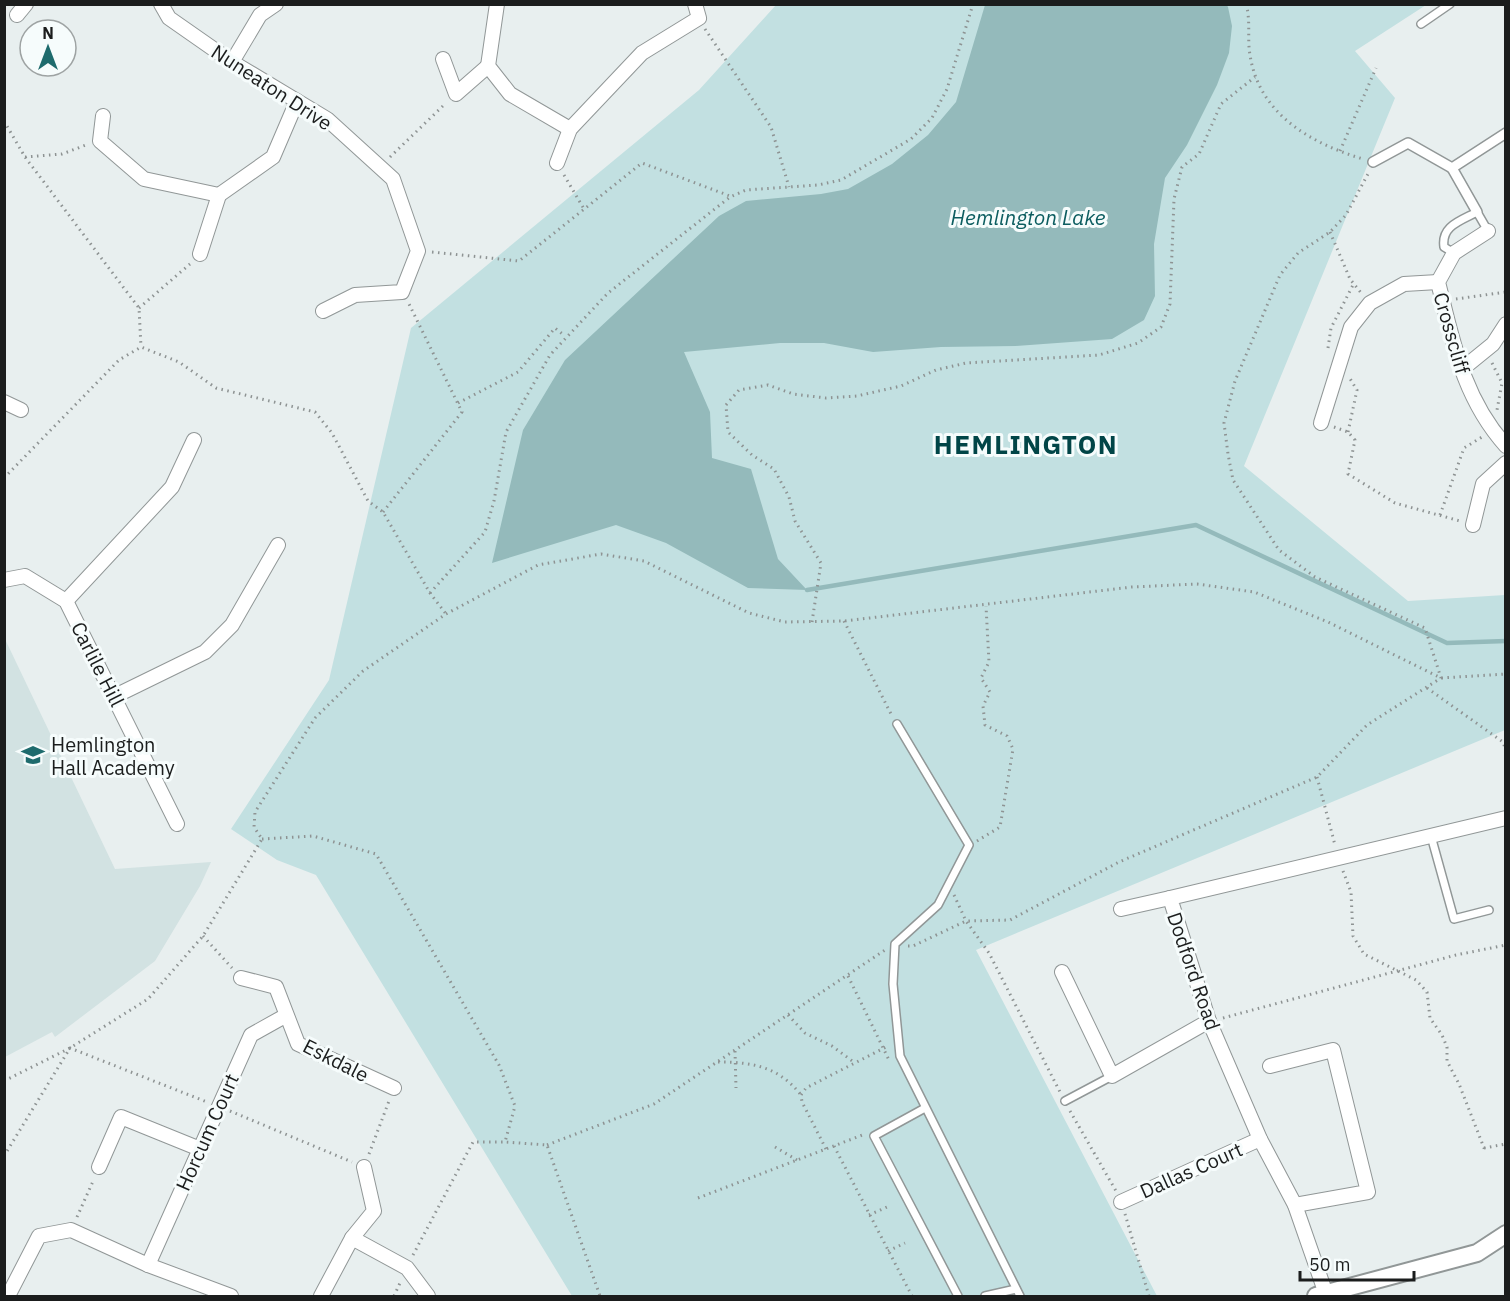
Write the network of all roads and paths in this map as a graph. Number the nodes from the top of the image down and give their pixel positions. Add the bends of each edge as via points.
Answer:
1 (161, 4) edge
2 (276, 4) edge
3 (497, 4) edge
4 (695, 4) edge
5 (974, 4) edge
6 (1246, 4) edge
7 (1450, 4) edge
8 (699, 18) junction
9 (1421, 24) dead end
10 (443, 59) dead end
11 (232, 62) junction
12 (488, 66) junction
13 (1376, 68) dead end
14 (1255, 78) junction
15 (456, 94) junction
16 (297, 102) junction
17 (103, 116) dead end
18 (4, 121) edge
19 (570, 129) junction
20 (1506, 133) edge
21 (99, 141) junction
22 (1340, 152) junction
23 (25, 157) junction
24 (1373, 162) junction
25 (557, 163) joint
26 (380, 167) junction
27 (1452, 168) junction
28 (789, 188) junction
29 (219, 195) junction
30 (730, 196) junction
31 (584, 209) junction
32 (1477, 212) junction
33 (1488, 231) joint
34 (1330, 232) junction
35 (418, 251) junction
36 (1454, 253) junction
37 (200, 254) joint
38 (1437, 282) junction
39 (402, 292) junction
40 (1506, 292) edge
41 (1443, 302) junction
42 (1370, 303) junction
43 (139, 308) junction
44 (323, 311) dead end
45 (1506, 324) edge
46 (565, 336) junction
47 (141, 347) junction
48 (1461, 370) junction
49 (4, 394) edge
50 (5, 402) edge
51 (458, 403) junction
52 (21, 410) dead end
53 (1321, 423) joint
54 (194, 440) dead end
55 (1506, 446) edge
56 (1506, 463) edge
57 (4, 478) edge
58 (383, 513) junction
59 (1473, 525) joint
60 (278, 545) dead end
61 (4, 580) edge
62 (430, 593) junction
63 (66, 601) junction
64 (986, 606) junction
65 (446, 614) junction
66 (844, 621) junction
67 (812, 622) junction
68 (1506, 674) edge
69 (1442, 678) junction
70 (1427, 688) junction
71 (115, 696) junction
72 (897, 724) joint
73 (1506, 751) edge
74 (1317, 777) junction
75 (1506, 818) edge
76 (177, 824) dead end
77 (1431, 836) junction
78 (262, 839) junction
79 (969, 845) junction
80 (1339, 858) junction
81 (950, 885) junction
82 (1170, 898) junction
83 (1121, 909) dead end
84 (1489, 910) dead end
85 (966, 921) junction
86 (203, 936) junction
87 (894, 944) junction
88 (1506, 945) edge
89 (1400, 970) junction
90 (1062, 972) dead end
91 (848, 976) junction
92 (241, 978) joint
93 (788, 1015) junction
94 (285, 1016) junction
95 (1209, 1021) junction
96 (898, 1042) junction
97 (70, 1048) junction
98 (883, 1049) junction
99 (735, 1050) junction
100 (718, 1062) junction
101 (736, 1062) junction
102 (855, 1063) junction
103 (1270, 1066) dead end
104 (895, 1070) dead end
105 (1112, 1076) junction
106 (4, 1081) edge
107 (394, 1088) joint
108 (736, 1088) dead end
109 (801, 1095) junction
110 (1065, 1101) junction
111 (218, 1107) junction
112 (925, 1108) junction
113 (874, 1136) junction
114 (1260, 1139) junction
115 (505, 1142) junction
116 (1506, 1144) edge
117 (547, 1145) junction
118 (834, 1146) junction
119 (775, 1147) dead end
120 (1484, 1148) junction
121 (200, 1149) junction
122 (826, 1149) junction
123 (1486, 1153) dead end
124 (4, 1156) edge
125 (797, 1160) junction
126 (99, 1167) joint
127 (364, 1167) junction
128 (698, 1198) dead end
129 (1121, 1202) junction
130 (1295, 1204) junction
131 (887, 1207) dead end
132 (869, 1215) junction
133 (71, 1230) junction
134 (1506, 1234) edge
135 (352, 1238) junction
136 (905, 1243) dead end
137 (888, 1251) junction
138 (148, 1265) junction
139 (407, 1268) junction
140 (1016, 1289) junction
141 (1321, 1295) edge
142 (8, 1296) edge
143 (231, 1296) edge
144 (321, 1296) edge
145 (394, 1296) edge
146 (428, 1296) edge
147 (600, 1296) edge
148 (912, 1296) edge
149 (958, 1296) edge
150 (985, 1296) edge
151 (1020, 1296) edge
152 (1149, 1296) edge

1 - 11 street, Nuneaton Drive via 169,18
2 - 11 street via 260,15
3 - 12 street
4 - 8 street
5 - 28 path via 947,89 932,118 911,139 841,180
6 - 14 path via 1249,54
7 - 9 lane
8 - 19 street via 642,53
8 - 28 path via 771,127
10 - 15 street
11 - 16 street, Nuneaton Drive
12 - 15 street
12 - 19 street via 510,94
13 - 22 path
14 - 22 path via 1266,99 1289,124
14 - 67 path via 1221,104 1199,154 1182,167 1174,199 1170,304 1161,327 1138,343 1099,355 966,363 936,370 901,386 857,396 793,394 768,385 739,390 726,405 728,432 774,469 789,496 795,521 821,562
15 - 26 path
16 - 26 street, Nuneaton Drive via 327,119
16 - 29 street via 273,157
17 - 21 street
18 - 23 path
19 - 25 street
20 - 27 street
21 - 23 path via 62,154
21 - 29 street via 144,179
22 - 24 path
23 - 43 path
24 - 27 street via 1408,143
24 - 34 path via 1357,196
25 - 31 path
26 - 35 street, Nuneaton Drive via 393,179
27 - 32 street
28 - 30 path via 746,190
29 - 37 street
30 - 31 path via 642,163
30 - 46 path via 608,293
31 - 35 path via 519,261
32 - 33 lane
32 - 36 lane via 1446,229 1442,236 1444,247
33 - 36 street, Crosscliff
34 - 42 path via 1350,279
34 - 69 path via 1298,253 1280,275 1235,381 1224,423 1233,480 1279,550 1315,577 1425,628
35 - 39 street
36 - 38 street, Crosscliff
37 - 43 path
38 - 41 street, Crosscliff
38 - 42 street via 1404,284
39 - 44 street via 355,295
39 - 51 path
40 - 41 path
41 - 48 street, Crosscliff
42 - 53 street via 1351,327
43 - 47 path
45 - 48 street via 1493,344
46 - 51 path via 555,328 518,372
46 - 62 path via 550,354 506,432 485,532
47 - 57 path via 119,360
47 - 58 path via 179,362 216,388 315,412 332,433 368,501
48 - 55 street, Crosscliff via 1486,424
49 - 50 street
50 - 52 street
51 - 58 path via 462,412
53 - 59 path via 1348,432 1355,440 1348,474 1395,503
54 - 63 street, Carlile Hill via 172,487
56 - 59 street via 1483,484
58 - 62 path
60 - 71 street via 232,625 205,652
61 - 63 street, Carlile Hill via 25,576
62 - 65 path
63 - 71 street, Carlile Hill
64 - 66 path
64 - 69 path via 1132,587 1197,584 1254,592 1328,622
64 - 79 path via 989,662 981,678 990,692 983,706 985,724 1007,736 1013,749 1000,827
65 - 67 path via 538,565 601,554 644,561 748,613 785,622
65 - 78 path via 363,672 315,718 255,812 254,827
66 - 67 path
66 - 72 path
68 - 69 path
69 - 70 path
70 - 73 path via 1503,742
70 - 74 path via 1367,724
71 - 76 street, Carlile Hill
72 - 79 lane
74 - 80 path
74 - 85 path via 1119,862 1010,920
75 - 77 street, Dodford Road
77 - 80 street, Dodford Road
77 - 84 lane via 1454,919
78 - 86 path
78 - 115 path via 313,836 376,855 499,1065 515,1106
79 - 81 lane
80 - 82 street, Dodford Road
80 - 89 path via 1351,892 1353,936 1364,954
81 - 85 path
81 - 87 lane via 938,905
82 - 83 street
82 - 95 street, Dodford Road
85 - 87 path via 914,946
85 - 110 path via 989,953
86 - 92 path
86 - 97 path via 148,999
87 - 91 path
87 - 96 lane
88 - 89 path
89 - 95 path
89 - 120 path via 1427,992 1430,1017 1447,1047 1447,1061
90 - 105 street
91 - 93 path
91 - 98 path
92 - 94 street, Eskdale via 276,987
93 - 99 path
93 - 102 path via 805,1034 832,1046
94 - 107 street, Eskdale via 298,1044
94 - 111 street, Horcum Court via 251,1035
95 - 105 street
95 - 114 street, Dodford Road
96 - 98 path
96 - 112 lane via 900,1056
97 - 106 path
97 - 111 path
97 - 124 path
98 - 102 path
98 - 104 path
99 - 100 path
99 - 101 path
100 - 101 path
100 - 117 path via 654,1104
101 - 108 path
101 - 109 path via 779,1073
102 - 109 path via 806,1088
103 - 130 street via 1333,1050 1368,1192
105 - 110 lane
107 - 127 path
109 - 122 path
110 - 129 path
111 - 121 street, Horcum Court
111 - 127 path
112 - 113 lane
112 - 140 lane
113 - 118 path via 865,1134
113 - 149 lane
114 - 129 street, Dallas Court
114 - 130 street, Dodford Road
115 - 117 path
115 - 139 path via 472,1142
116 - 120 path
117 - 147 path
118 - 122 path
118 - 132 path
119 - 125 path
120 - 123 path
121 - 126 street via 121,1117
121 - 138 street, Horcum Court
122 - 125 path
125 - 128 path
126 - 133 path
127 - 135 street via 374,1211
129 - 152 path
130 - 141 street, Dodford Road
131 - 132 path
132 - 137 path
133 - 138 street
133 - 142 street via 39,1236
134 - 141 street via 1477,1253
135 - 139 street
135 - 144 street
136 - 137 path
137 - 148 path
138 - 143 street
139 - 145 path
139 - 146 street
140 - 150 lane
140 - 151 lane

